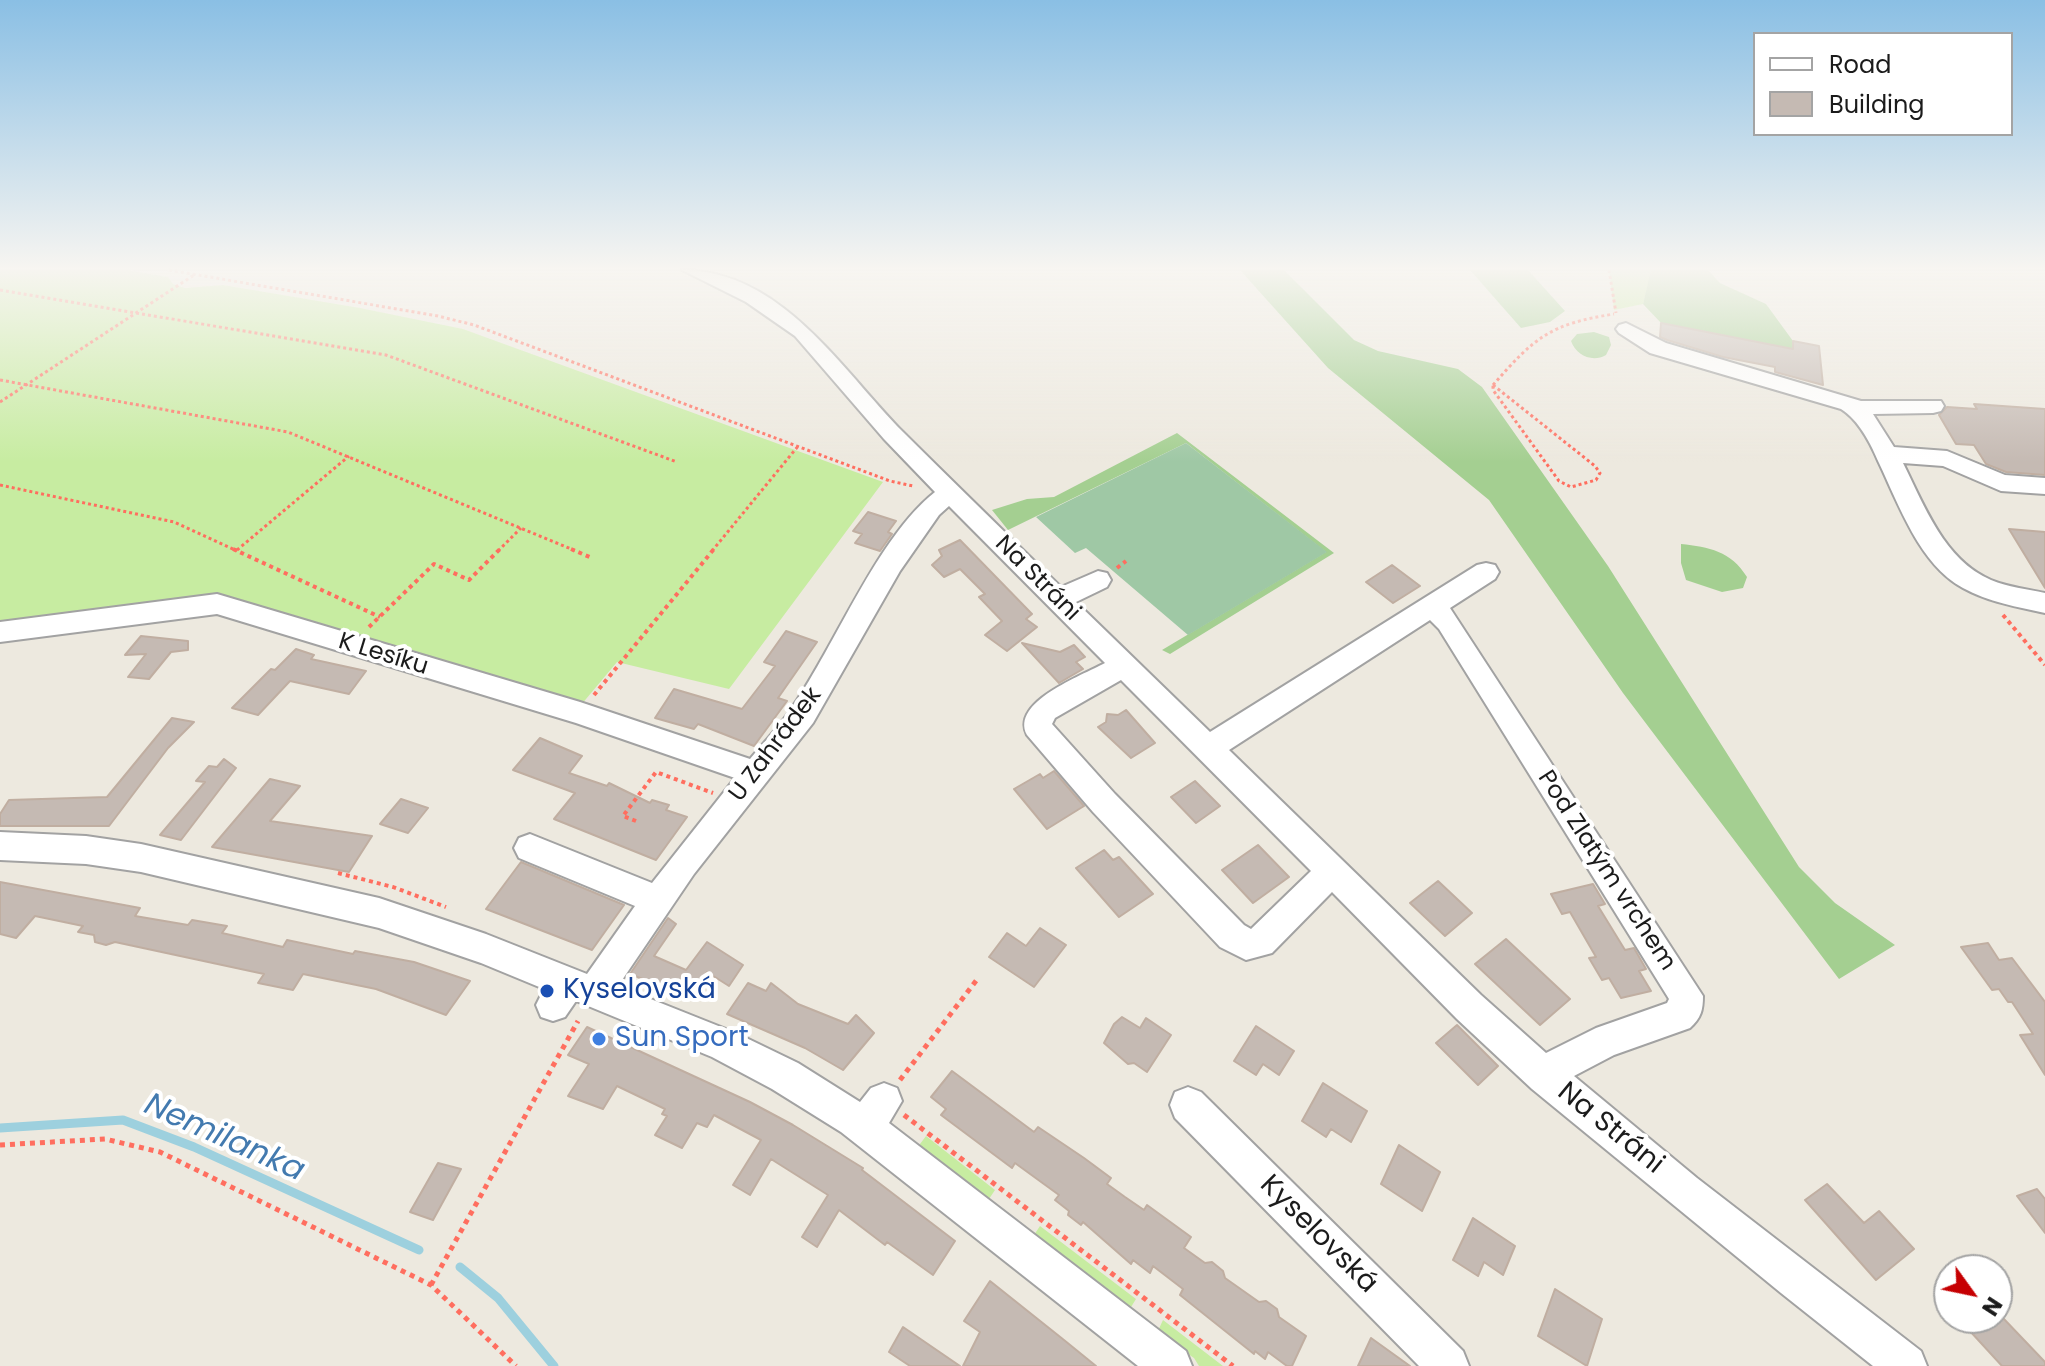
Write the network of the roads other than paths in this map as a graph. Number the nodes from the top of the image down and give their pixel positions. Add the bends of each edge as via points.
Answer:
1 (804, 334) edge
2 (1638, 334) edge
3 (1933, 406) dead end
4 (1859, 410) junction
5 (1887, 454) junction
6 (2045, 486) edge
7 (947, 490) junction
8 (1486, 572) dead end
9 (1098, 580) dead end
10 (1057, 600) junction
11 (2045, 603) edge
12 (1432, 606) junction
13 (0, 632) edge
14 (1125, 665) junction
15 (1208, 748) junction
16 (757, 773) junction
17 (0, 846) edge
18 (530, 848) dead end
19 (1332, 871) junction
20 (657, 900) junction
21 (574, 999) junction
22 (1545, 1076) junction
23 (1188, 1105) dead end
24 (1171, 1366) edge
25 (1448, 1366) edge
26 (1906, 1366) edge

1 - 7 street, Na Stráni
2 - 4 street via 1658,348
3 - 4 street
4 - 5 street
5 - 6 street via 1947,459 2001,483
5 - 11 street via 1937,546 1962,575
7 - 10 street, Na Stráni
7 - 16 street, U Zahrádek via 890,565 809,706
8 - 12 street
9 - 10 street
10 - 14 street, Na Stráni
12 - 15 street
12 - 22 street, Pod Zlatým vrchem via 1448,622 1686,996 1686,1009 1678,1016 1594,1047
13 - 16 street, K Lesíku via 217,604 580,713
14 - 15 street, Na Stráni
14 - 19 street via 1045,710 1036,725 1232,936 1246,945 1260,942
15 - 19 street, Na Stráni
16 - 20 street, U Zahrádek
17 - 21 street via 118,855 320,898 452,937
18 - 20 street
19 - 22 street, Na Stráni
20 - 21 street, U Zahrádek
21 - 24 street via 761,1063 820,1096 874,1113
22 - 26 street, Na Stráni
23 - 25 street, Kyselovská

